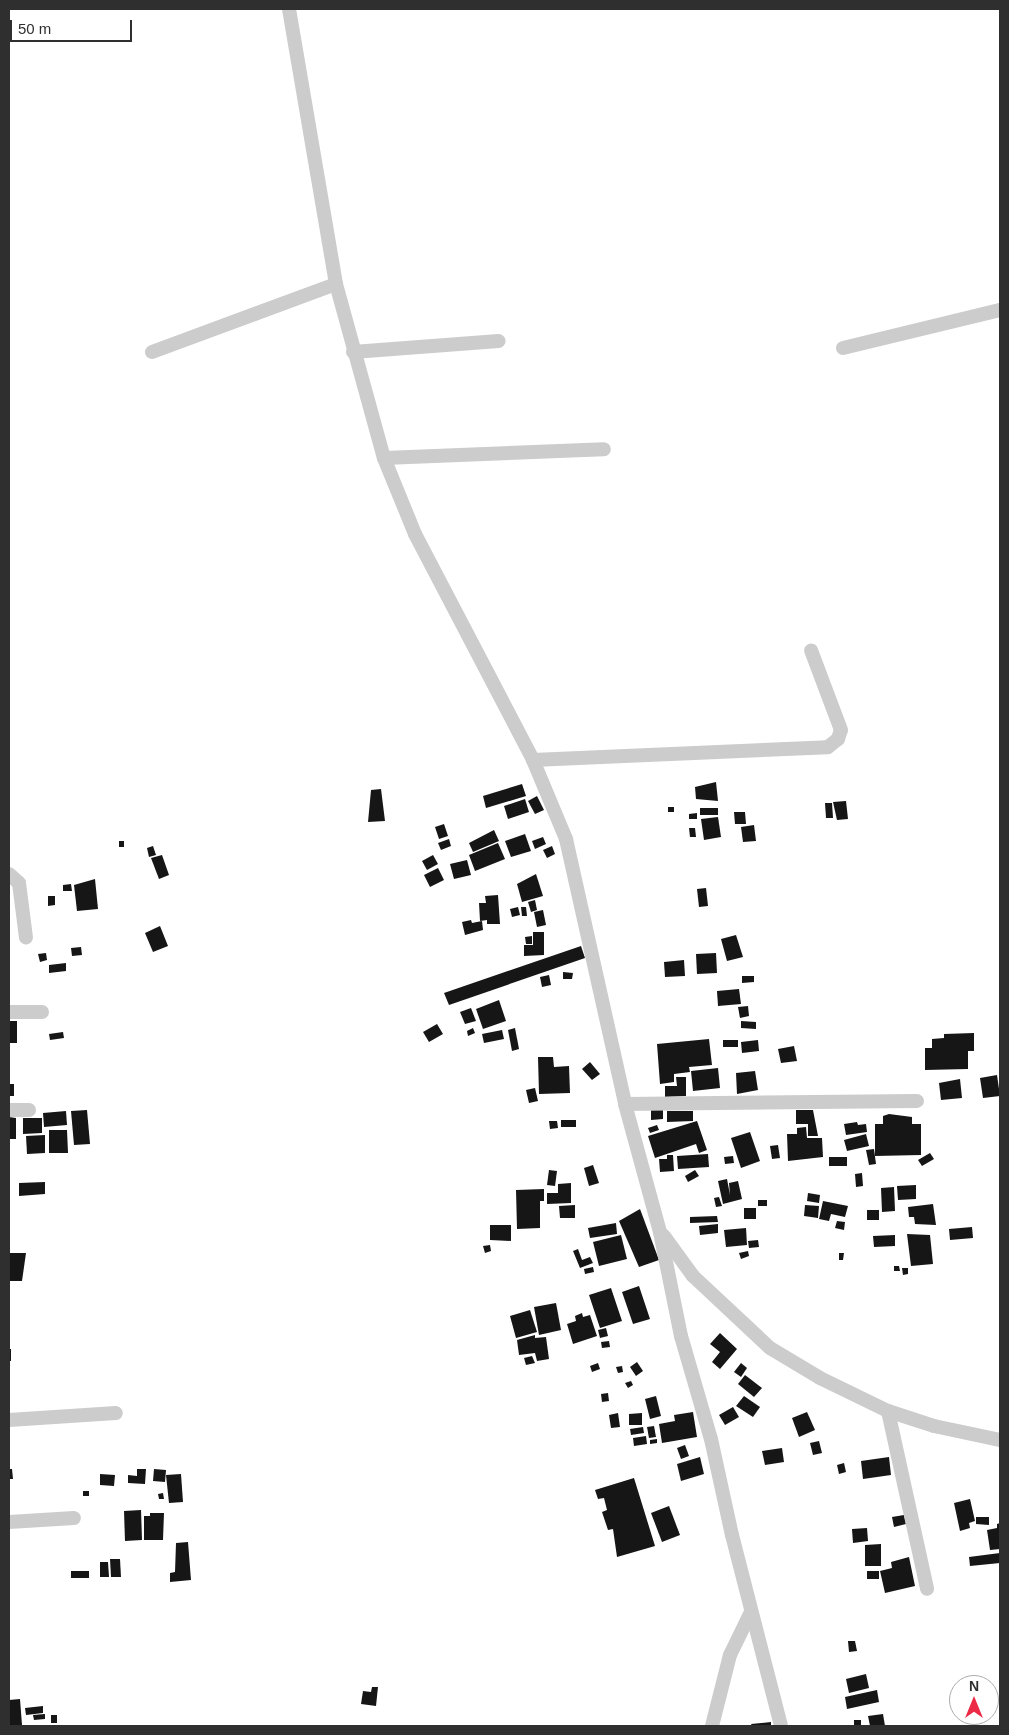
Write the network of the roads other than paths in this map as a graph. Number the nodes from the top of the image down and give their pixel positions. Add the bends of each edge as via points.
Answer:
1 (290, 9) edge
2 (336, 284) junction
3 (1000, 310) edge
4 (499, 341) dead end
5 (843, 348) dead end
6 (152, 352) dead end
7 (353, 352) junction
8 (604, 449) dead end
9 (384, 458) junction
10 (811, 650) dead end
11 (533, 760) junction
12 (9, 874) edge
13 (26, 938) dead end
14 (9, 1012) edge
15 (42, 1012) dead end
16 (917, 1101) dead end
17 (625, 1104) junction
18 (9, 1110) edge
19 (29, 1110) dead end
20 (660, 1232) junction
21 (888, 1411) junction
22 (116, 1414) dead end
23 (9, 1420) edge
24 (1000, 1440) edge
25 (74, 1518) dead end
26 (9, 1522) edge
27 (927, 1589) dead end
28 (751, 1612) junction
29 (712, 1726) edge
30 (781, 1726) edge

1 - 2 street
2 - 6 street
2 - 7 street
3 - 5 street
4 - 7 street
7 - 9 street
8 - 9 street
9 - 11 street via 415,534
10 - 11 street via 841,730 838,739 828,748
11 - 17 street via 566,839
12 - 13 street via 19,883
14 - 15 street
16 - 17 street
17 - 20 street
18 - 19 street
20 - 21 street via 693,1276 770,1348 820,1378
20 - 28 street via 681,1336 711,1439
21 - 24 street via 934,1426
21 - 27 street
22 - 23 street
25 - 26 street
28 - 29 street via 730,1655
28 - 30 street

